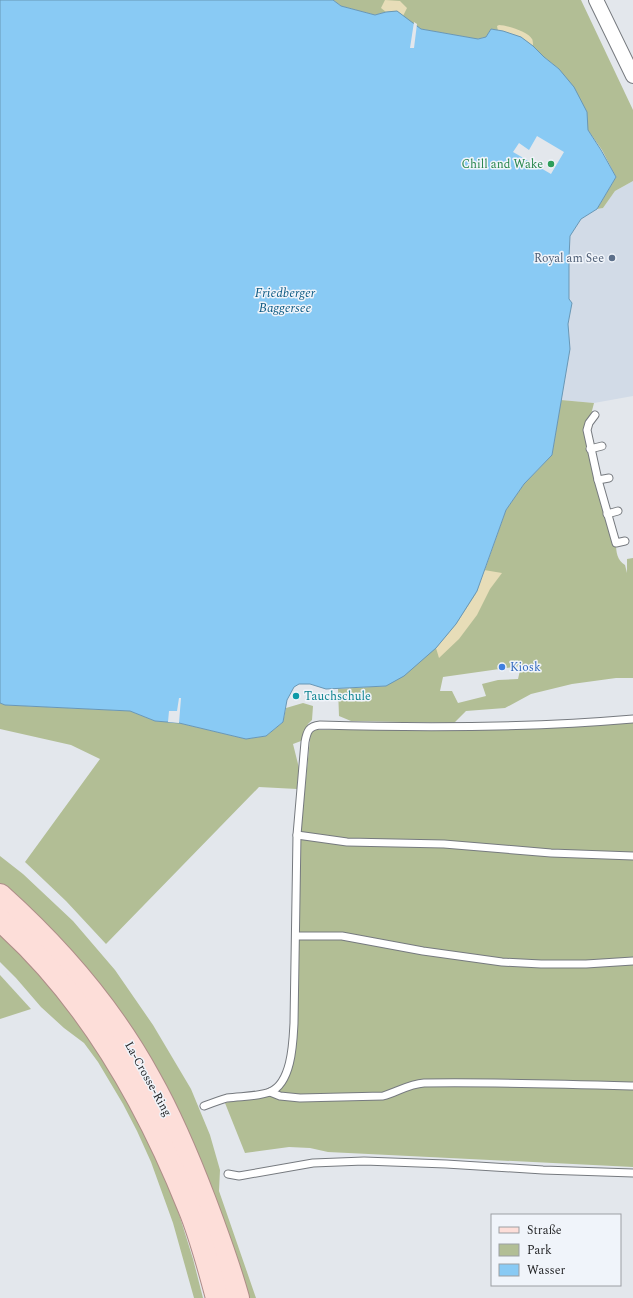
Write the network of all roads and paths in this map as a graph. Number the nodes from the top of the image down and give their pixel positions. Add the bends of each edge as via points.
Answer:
1 (596, 0) edge
2 (633, 76) edge
3 (595, 415) dead end
4 (602, 446) dead end
5 (590, 448) junction
6 (609, 478) dead end
7 (598, 480) junction
8 (618, 512) dead end
9 (607, 514) junction
10 (625, 541) dead end
11 (633, 719) edge
12 (297, 835) junction
13 (633, 856) edge
14 (0, 895) edge
15 (0, 920) edge
16 (296, 936) junction
17 (633, 961) edge
18 (633, 1086) edge
19 (270, 1092) junction
20 (204, 1106) dead end
21 (633, 1173) edge
22 (228, 1174) dead end
23 (217, 1298) edge
24 (238, 1298) edge

1 - 2 street
3 - 5 lane via 586,430
4 - 5 lane
5 - 7 lane
6 - 7 lane
7 - 9 lane
8 - 9 lane
9 - 10 lane via 616,543
11 - 12 lane via 517,725 314,726 306,733
12 - 13 lane via 347,842 444,844 550,854
12 - 16 lane
14 - 24 main road, La-Crosse-Ring via 27,919 76,972 121,1032 150,1079 184,1149
15 - 23 main road, La-Crosse-Ring via 33,952 80,1008 128,1081 174,1172 190,1210
16 - 17 lane via 342,936 502,962 586,964
16 - 19 lane via 293,1044 285,1074 276,1089
18 - 19 lane via 582,1083 424,1083 383,1096 308,1098 280,1096
19 - 20 lane via 226,1099
21 - 22 lane via 364,1161 313,1163 239,1176

